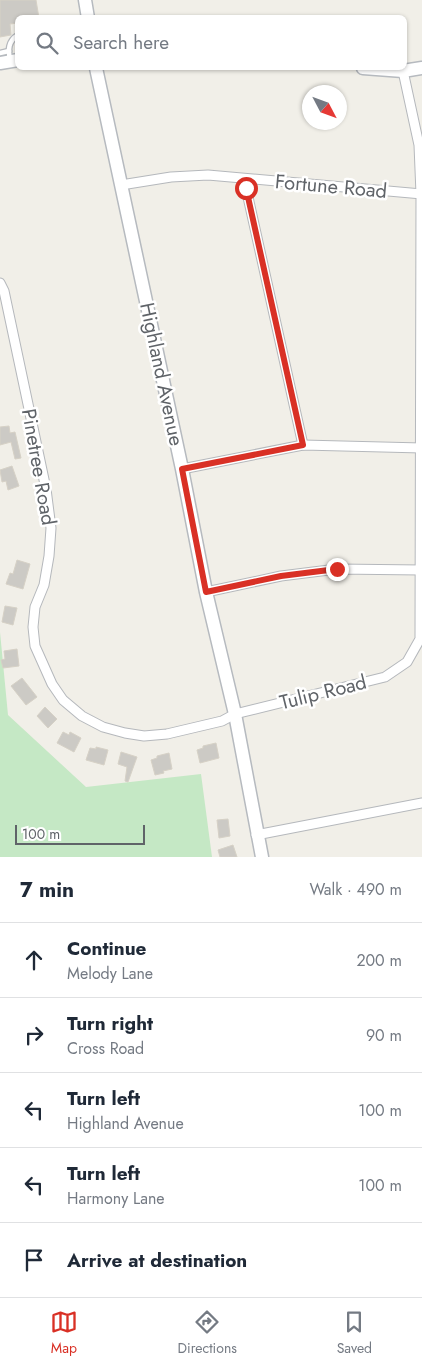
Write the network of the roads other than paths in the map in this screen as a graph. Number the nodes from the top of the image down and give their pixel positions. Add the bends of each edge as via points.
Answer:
1 (85, 0) edge
2 (88, 15) edge
3 (15, 38) edge
4 (7, 58) edge
5 (422, 68) edge
6 (96, 70) edge
7 (390, 70) edge
8 (403, 71) junction
9 (244, 179) junction
10 (121, 185) junction
11 (422, 194) edge
12 (0, 283) edge
13 (303, 445) junction
14 (421, 448) edge
15 (182, 469) junction
16 (420, 570) junction
17 (206, 592) junction
18 (235, 714) junction
19 (422, 803) edge
20 (256, 835) junction
21 (262, 857) edge

1 - 2 street
3 - 4 lane
5 - 8 street
6 - 10 street, Highland Avenue
7 - 8 street
8 - 11 street via 419,145
9 - 10 street, Fortune Road via 208,175
9 - 11 street, Fortune Road
9 - 13 street
10 - 15 street, Highland Avenue
11 - 14 street
12 - 18 street, Pinetree Road via 46,490 51,528 50,556 35,607 33,627 34,646 52,684 63,700 82,716 102,727 125,733 144,736 167,734 222,721
13 - 14 street
13 - 15 street
14 - 16 street
15 - 17 street, Highland Avenue
16 - 17 street via 337,569 281,576
16 - 18 street, Tulip Road via 420,639 407,662 385,676
17 - 18 street, Highland Avenue
18 - 20 street, Highland Avenue
19 - 20 street
20 - 21 street, Highland Avenue

